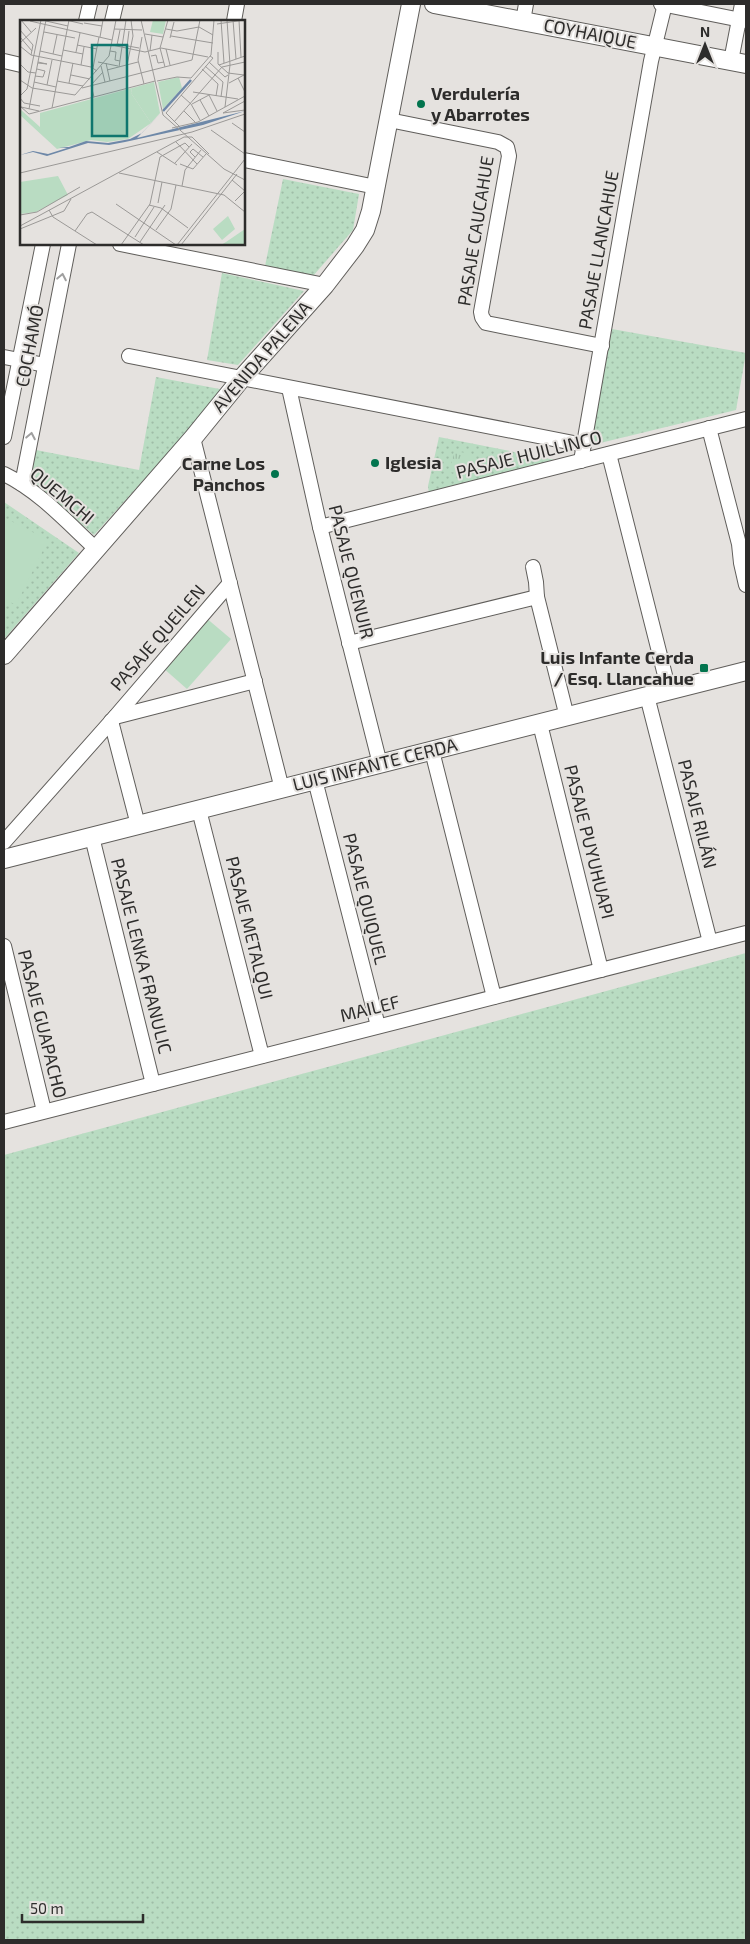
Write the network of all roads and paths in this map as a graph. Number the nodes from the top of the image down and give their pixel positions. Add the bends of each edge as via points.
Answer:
1 (90, 4) edge
2 (116, 4) edge
3 (237, 4) edge
4 (411, 4) edge
5 (434, 4) edge
6 (664, 4) edge
7 (742, 4) edge
8 (524, 12) edge
9 (86, 20) edge
10 (112, 20) edge
11 (234, 20) edge
12 (743, 20) edge
13 (654, 46) junction
14 (4, 61) edge
15 (738, 63) edge
16 (20, 65) edge
17 (389, 120) junction
18 (245, 160) edge
19 (376, 186) junction
20 (43, 245) edge
21 (69, 245) edge
22 (125, 245) edge
23 (325, 285) junction
24 (602, 346) junction
25 (129, 356) dead end
26 (4, 357) edge
27 (20, 360) junction
28 (45, 365) junction
29 (241, 379) junction
30 (289, 388) junction
31 (746, 419) edge
32 (709, 428) junction
33 (4, 437) edge
34 (194, 438) junction
35 (584, 445) junction
36 (609, 454) junction
37 (581, 461) junction
38 (4, 474) edge
39 (22, 484) junction
40 (320, 527) junction
41 (743, 543) edge
42 (95, 548) junction
43 (532, 567) dead end
44 (230, 583) junction
45 (746, 585) edge
46 (536, 597) junction
47 (349, 643) junction
48 (4, 655) edge
49 (746, 671) edge
50 (255, 681) junction
51 (669, 691) junction
52 (647, 696) junction
53 (567, 717) junction
54 (113, 719) junction
55 (540, 724) junction
56 (432, 751) junction
57 (380, 764) junction
58 (315, 780) junction
59 (282, 789) junction
60 (199, 810) junction
61 (138, 825) junction
62 (92, 837) junction
63 (4, 842) edge
64 (4, 859) edge
65 (746, 933) edge
66 (710, 942) junction
67 (4, 946) edge
68 (601, 970) junction
69 (494, 997) junction
70 (378, 1026) junction
71 (262, 1056) junction
72 (153, 1084) junction
73 (44, 1111) junction
74 (4, 1122) edge

1 - 9 street
2 - 10 street
3 - 11 street
4 - 17 street, AVENIDA PALENA
5 - 8 street, COYHAIQUE
6 - 12 street
6 - 13 street, PASAJE LLANCAHUE
7 - 12 street
8 - 13 street, COYHAIQUE
12 - 15 street
13 - 15 street, COYHAIQUE
13 - 24 street, PASAJE LLANCAHUE
14 - 16 street
17 - 19 street, AVENIDA PALENA
17 - 24 street, PASAJE CAUCAHUE via 498,142 507,147 509,156 481,312 486,323
18 - 19 street
19 - 23 street, AVENIDA PALENA via 365,230
20 - 27 street, COCHAMÓ
28 -> 21 street, COCHAMÓ
22 - 23 street
23 - 29 street, AVENIDA PALENA
24 - 35 street, PASAJE LLANCAHUE
25 - 29 street, PASAJE HUILLINCO
26 - 27 street
27 - 28 street
27 - 33 street, COCHAMÓ
39 -> 28 street, COCHAMÓ
29 - 30 street, PASAJE HUILLINCO
29 - 34 street, AVENIDA PALENA
30 - 35 street, PASAJE HUILLINCO
30 - 40 street, PASAJE QUENUIR
31 - 32 street, PASAJE HUILLINCO
32 - 36 street, PASAJE HUILLINCO
32 - 41 street
34 - 42 street, AVENIDA PALENA
34 - 44 street, PASAJE QUEILEN
35 - 37 street, PASAJE LLANCAHUE
36 - 37 street, PASAJE HUILLINCO
36 - 51 street
37 - 40 street, PASAJE HUILLINCO
38 - 39 street, QUEMCHI
39 - 42 street, QUEMCHI
40 - 47 street, PASAJE QUENUIR
41 - 45 street via 741,563
42 - 48 street, AVENIDA PALENA
43 - 46 street
44 - 50 street, PASAJE QUEILEN
44 - 54 street, PASAJE QUEILEN
46 - 47 street
46 - 53 street
47 - 57 street, PASAJE QUENUIR
49 - 51 street, LUIS INFANTE CERDA
50 - 54 street, PASAJE QUEILEN
50 - 59 street, PASAJE QUEILEN
51 - 52 street, LUIS INFANTE CERDA
52 - 53 street, LUIS INFANTE CERDA
52 - 66 street, PASAJE RILÁN
53 - 55 street, LUIS INFANTE CERDA
54 - 61 street
54 - 63 street, PASAJE QUEILEN
55 - 56 street, LUIS INFANTE CERDA
55 - 68 street, PASAJE PUYUHUAPI
56 - 57 street, LUIS INFANTE CERDA
56 - 69 street
57 - 58 street, LUIS INFANTE CERDA
58 - 59 street, LUIS INFANTE CERDA
58 - 70 street, PASAJE QUIQUEL
59 - 60 street, LUIS INFANTE CERDA
60 - 61 street, LUIS INFANTE CERDA
60 - 71 street, PASAJE METALQUI
61 - 62 street, LUIS INFANTE CERDA
62 - 64 street, LUIS INFANTE CERDA
62 - 72 street, PASAJE LENKA FRANULIC
65 - 66 street, MAILEF
66 - 68 street, MAILEF
67 - 73 street, PASAJE GUAPACHO
68 - 69 street, MAILEF
69 - 70 street, MAILEF
70 - 71 street, MAILEF
71 - 72 street, MAILEF
72 - 73 street, MAILEF
73 - 74 street, MAILEF

